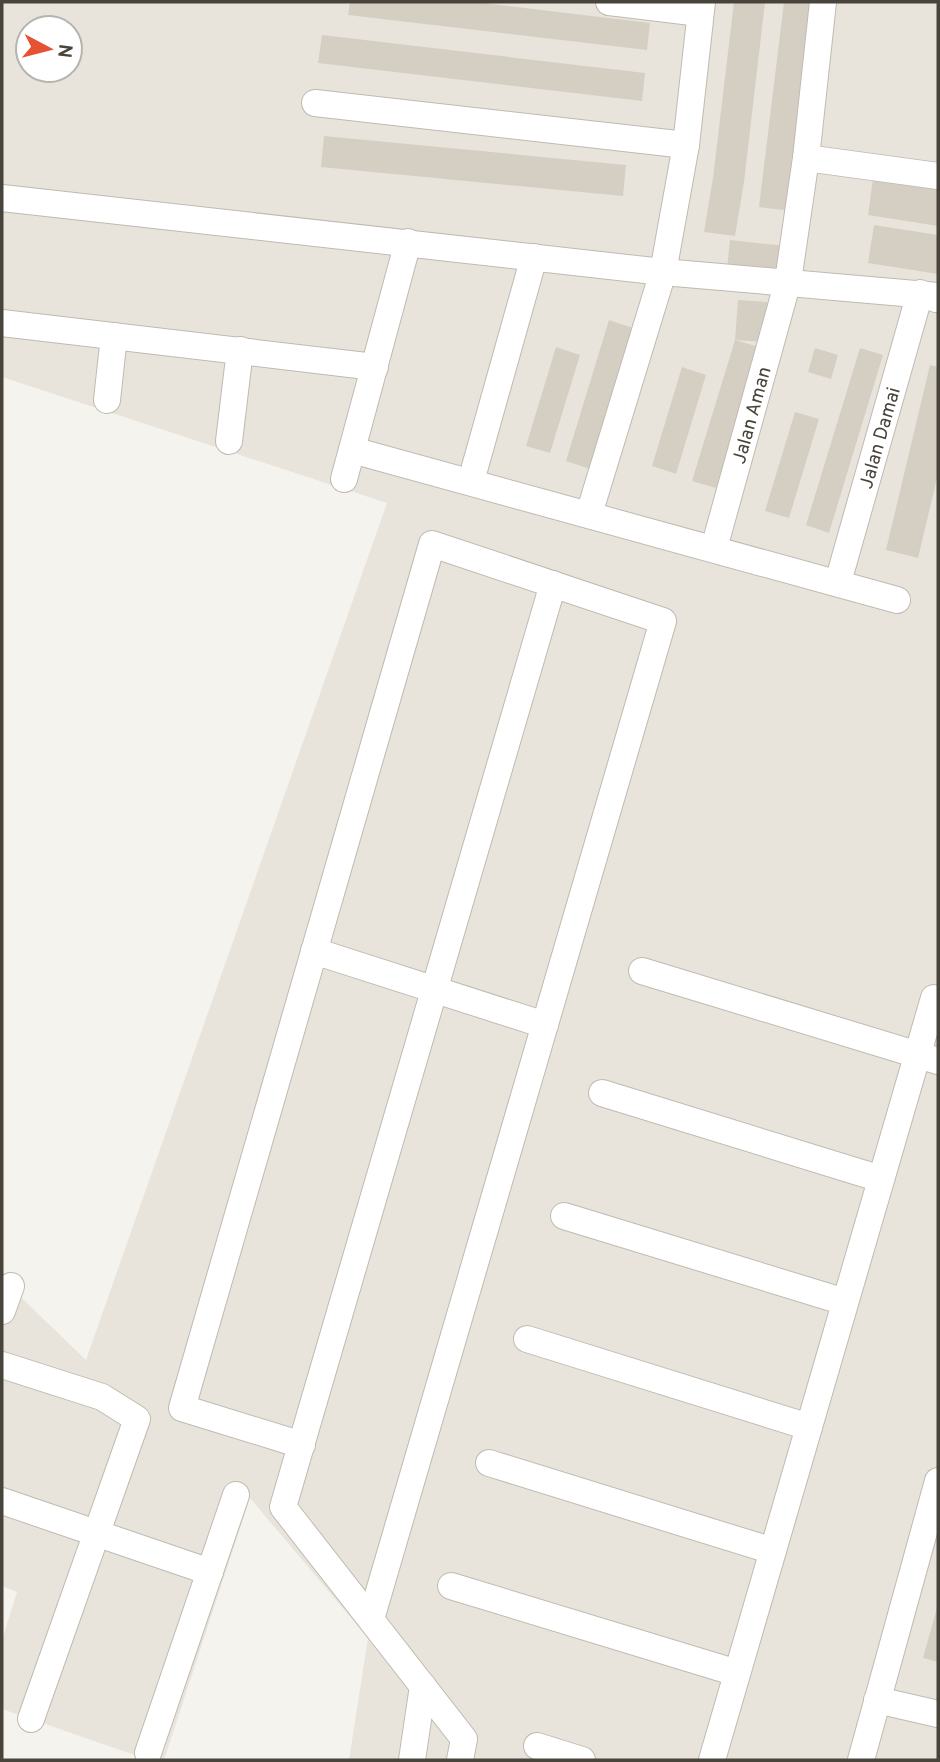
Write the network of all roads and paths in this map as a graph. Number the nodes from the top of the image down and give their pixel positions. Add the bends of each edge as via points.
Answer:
1 (609, 2) edge
2 (823, 2) edge
3 (701, 8) edge
4 (315, 103) dead end
5 (686, 145) junction
6 (806, 158) junction
7 (938, 176) edge
8 (2, 198) edge
9 (408, 243) junction
10 (534, 257) junction
11 (663, 272) junction
12 (788, 281) junction
13 (932, 296) edge
14 (2, 323) edge
15 (114, 336) junction
16 (240, 351) junction
17 (375, 366) junction
18 (107, 400) dead end
19 (229, 440) dead end
20 (352, 450) junction
21 (344, 479) dead end
22 (471, 481) junction
23 (589, 514) junction
24 (714, 548) junction
25 (838, 582) junction
26 (552, 584) junction
27 (897, 600) dead end
28 (314, 951) junction
29 (642, 971) dead end
30 (435, 989) junction
31 (934, 998) dead end
32 (545, 1025) junction
33 (928, 1057) edge
34 (602, 1093) dead end
35 (881, 1179) junction
36 (564, 1216) dead end
37 (11, 1286) dead end
38 (845, 1303) junction
39 (2, 1311) edge
40 (527, 1339) dead end
41 (2, 1365) edge
42 (809, 1427) junction
43 (302, 1445) junction
44 (489, 1463) dead end
45 (938, 1481) edge
46 (236, 1495) dead end
47 (2, 1501) edge
48 (97, 1534) junction
49 (773, 1551) junction
50 (209, 1572) junction
51 (451, 1586) dead end
52 (371, 1619) junction
53 (737, 1674) junction
54 (423, 1686) junction
55 (877, 1700) junction
56 (938, 1714) edge
57 (32, 1719) dead end
58 (537, 1746) dead end
59 (148, 1754) dead end
60 (412, 1760) edge
61 (460, 1760) edge
62 (582, 1760) edge
63 (712, 1760) edge
64 (862, 1760) edge

1 - 3 street
2 - 6 street, Jalan Aman
3 - 5 street
4 - 5 street
5 - 11 street
6 - 7 street
6 - 12 street, Jalan Aman
8 - 9 street
9 - 10 street
9 - 17 street
10 - 11 street
10 - 22 street
11 - 12 street
11 - 23 street
12 - 13 street
12 - 24 street, Jalan Aman
13 - 25 street, Jalan Damai
14 - 15 street
15 - 16 street
15 - 18 street
16 - 17 street
16 - 19 street
17 - 20 street
20 - 21 street
20 - 22 street
22 - 23 street
23 - 24 street
24 - 25 street
25 - 27 street
26 - 28 street via 432,544
26 - 30 street
26 - 32 street via 663,621
28 - 30 street
28 - 43 street via 182,1408
29 - 33 street
30 - 32 street
30 - 43 street
31 - 33 street
32 - 52 street
33 - 35 street
34 - 35 street
35 - 38 street
36 - 38 street
37 - 39 street
38 - 42 street
40 - 42 street
41 - 48 street via 102,1397 137,1419
42 - 49 street
43 - 52 street via 283,1507
44 - 49 street
45 - 55 street
46 - 50 street
47 - 48 street
48 - 50 street
48 - 57 street
49 - 53 street
50 - 59 street
51 - 53 street
52 - 54 street
53 - 63 street
54 - 60 street
54 - 61 street via 464,1739
55 - 56 street
55 - 64 street
58 - 62 street

